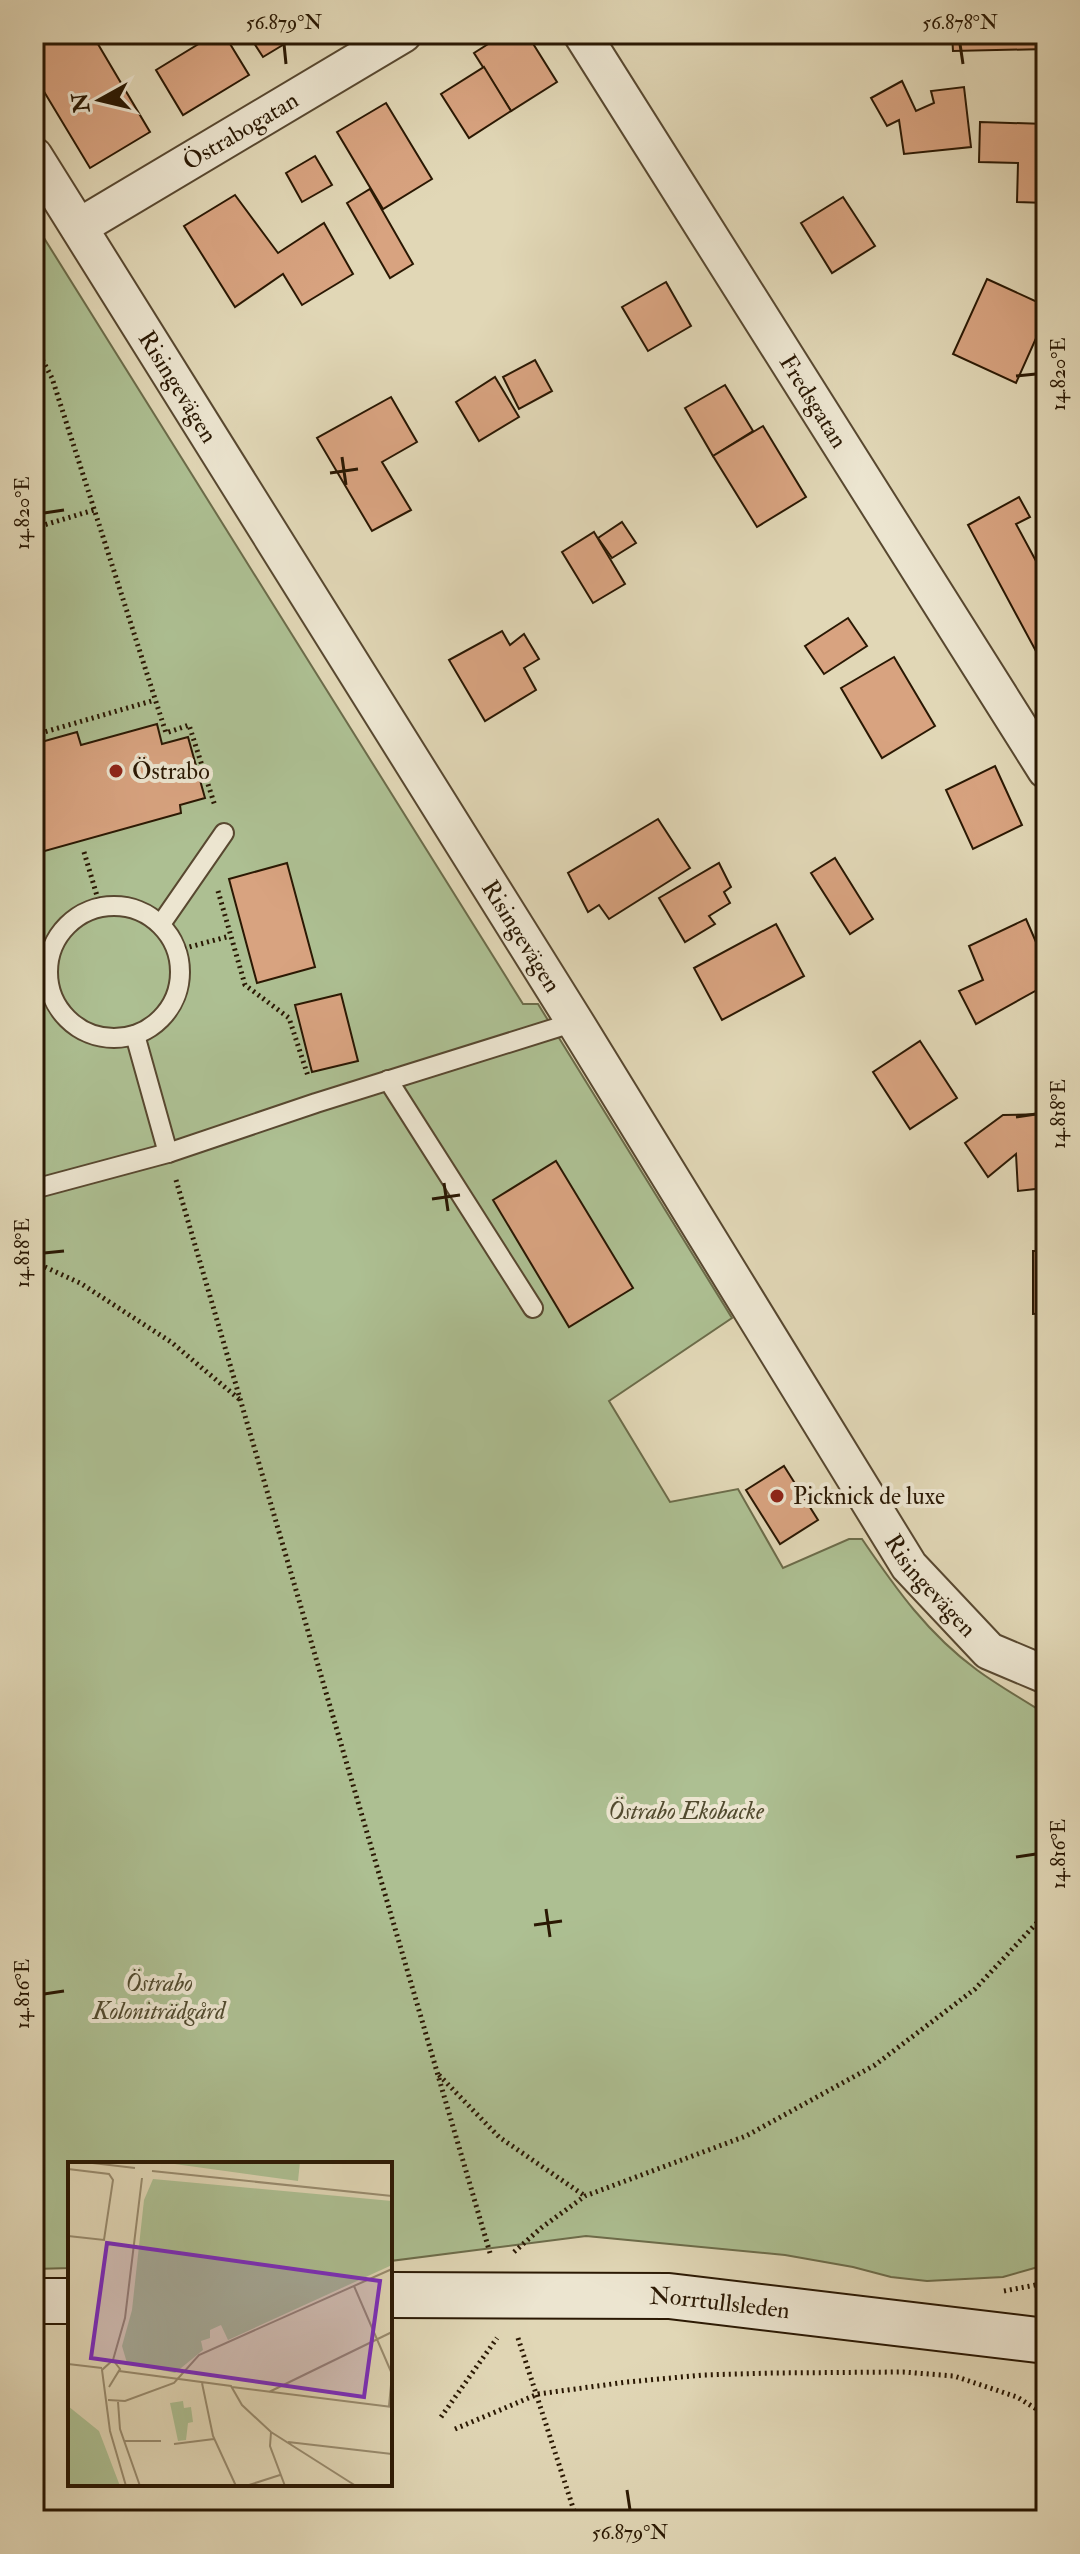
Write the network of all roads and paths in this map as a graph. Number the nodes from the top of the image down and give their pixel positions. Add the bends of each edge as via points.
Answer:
1 (403, 34) edge
2 (582, 34) edge
3 (34, 156) edge
4 (79, 227) junction
5 (34, 344) edge
6 (94, 510) junction
7 (34, 528) edge
8 (34, 626) edge
9 (34, 648) edge
10 (155, 700) junction
11 (34, 701) edge
12 (42, 733) junction
13 (34, 735) edge
14 (1046, 770) edge
15 (224, 833) joint
16 (84, 852) dead end
17 (208, 856) junction
18 (100, 906) junction
19 (161, 924) junction
20 (231, 936) junction
21 (177, 951) junction
22 (41, 957) edge
23 (42, 992) edge
24 (575, 1022) junction
25 (135, 1035) junction
26 (388, 1080) junction
27 (316, 1103) junction
28 (168, 1153) junction
29 (34, 1189) edge
30 (34, 1262) edge
31 (533, 1308) dead end
32 (240, 1400) junction
33 (1046, 1675) edge
34 (1046, 1913) edge
35 (438, 2075) junction
36 (585, 2196) junction
37 (503, 2294) junction
38 (392, 2295) edge
39 (34, 2301) edge
40 (68, 2301) edge
41 (1046, 2341) edge
42 (538, 2394) junction
43 (1046, 2415) edge
44 (441, 2417) dead end
45 (455, 2429) dead end
46 (577, 2520) edge

1 - 4 street, Östrabogatan
2 - 14 street, Fredsgatan
3 - 4 street, Risingevägen
4 - 24 street, Risingevägen
5 - 6 path via 52,378
6 - 7 path
6 - 10 path
8 - 9 path
10 - 12 path
10 - 15 path via 166,733 189,725
11 - 12 path
12 - 13 path
15 - 17 lane
16 - 18 path
17 - 19 lane
17 - 20 path
18 - 19 lane via 140,910
18 - 22 lane via 73,919
19 - 21 lane
20 - 21 path
20 - 27 path via 245,985 289,1018
21 - 25 lane via 178,992 166,1014
22 - 23 lane via 47,972
23 - 25 lane via 77,1027 101,1037
24 - 26 lane
24 - 33 street, Risingevägen via 909,1566 989,1651
25 - 28 lane
26 - 27 lane
26 - 31 lane
27 - 28 lane
28 - 29 lane
28 - 32 path
30 - 32 path via 80,1283 171,1342
32 - 35 path
34 - 36 path via 975,1989 875,2065 746,2136
35 - 36 path via 499,2137
35 - 37 path
36 - 37 path via 541,2228
37 - 38 main road, Norrtullsleden
37 - 41 main road, Norrtullsleden via 669,2296
37 - 42 path
37 - 44 path
39 - 40 main road
42 - 43 path via 703,2375 903,2372 954,2376 1017,2397
42 - 45 path
42 - 46 path

